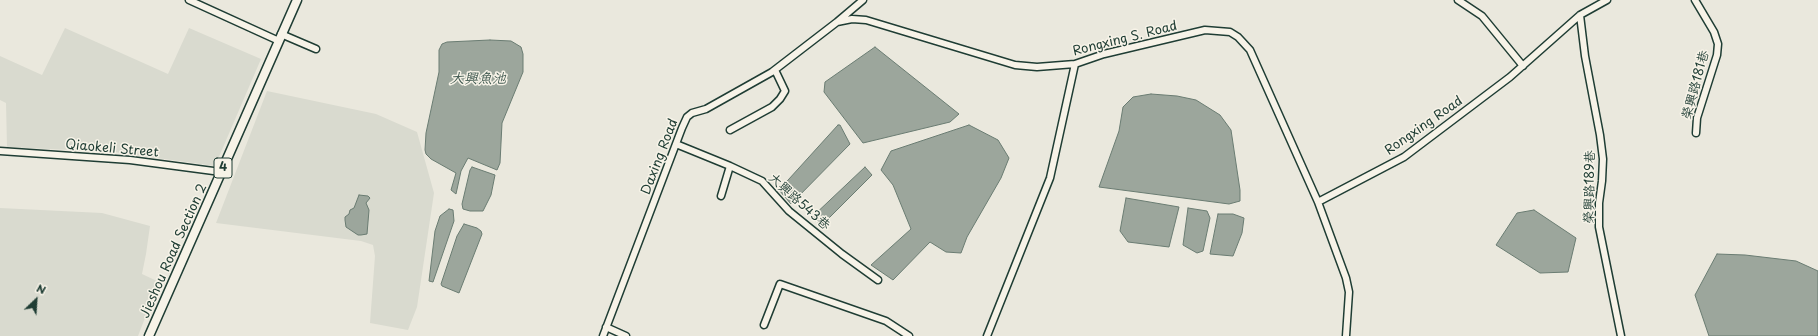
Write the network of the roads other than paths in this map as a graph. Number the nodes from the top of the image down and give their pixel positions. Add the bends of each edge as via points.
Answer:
1 (189, 0) edge
2 (297, 0) edge
3 (863, 0) edge
4 (1458, 0) edge
5 (1607, 0) edge
6 (1695, 0) edge
7 (1580, 15) junction
8 (838, 22) junction
9 (280, 38) junction
10 (316, 49) dead end
11 (1075, 64) junction
12 (1523, 66) junction
13 (775, 70) junction
14 (730, 130) dead end
15 (1696, 133) dead end
16 (676, 144) junction
17 (0, 151) edge
18 (730, 166) junction
19 (221, 172) junction
20 (721, 196) dead end
21 (1318, 202) junction
22 (878, 280) dead end
23 (764, 326) dead end
24 (606, 327) junction
25 (149, 336) edge
26 (603, 336) edge
27 (626, 336) edge
28 (910, 336) edge
29 (987, 336) edge
30 (1346, 336) edge
31 (1621, 336) edge

1 - 9 street
2 - 9 main road, Jieshou Road Section 2 / 4
3 - 8 street, Daxing Road
4 - 12 street via 1482,16
5 - 7 street, Rongxing Road
6 - 15 street, 榮興路181巷 via 1714,32 1718,44 1717,55 1697,118
7 - 12 street, Rongxing Road
7 - 31 street, 榮興路189巷 via 1603,159 1598,203 1599,227
8 - 11 street, Rongxing S. Road via 866,20 1015,65 1038,68
8 - 13 street, Daxing Road
9 - 10 street
9 - 19 main road, Jieshou Road Section 2 / 4
11 - 21 street, Rongxing S. Road via 1104,54 1205,30 1230,32 1250,50
11 - 29 street via 1050,178
12 - 21 street, Rongxing Road via 1404,156
13 - 14 street via 785,91 780,99
13 - 16 street, Daxing Road via 706,109 692,113 687,117
16 - 18 street, 大興路543巷
16 - 24 street, Daxing Road
17 - 19 street, Qiaokeli Street via 130,160
18 - 20 street
18 - 22 street, 大興路543巷 via 762,181 789,211
19 - 25 main road, Jieshou Road Section 2 / 4
21 - 30 street via 1349,292
23 - 28 street via 780,284 886,321
24 - 26 street, Daxing Road
24 - 27 street

